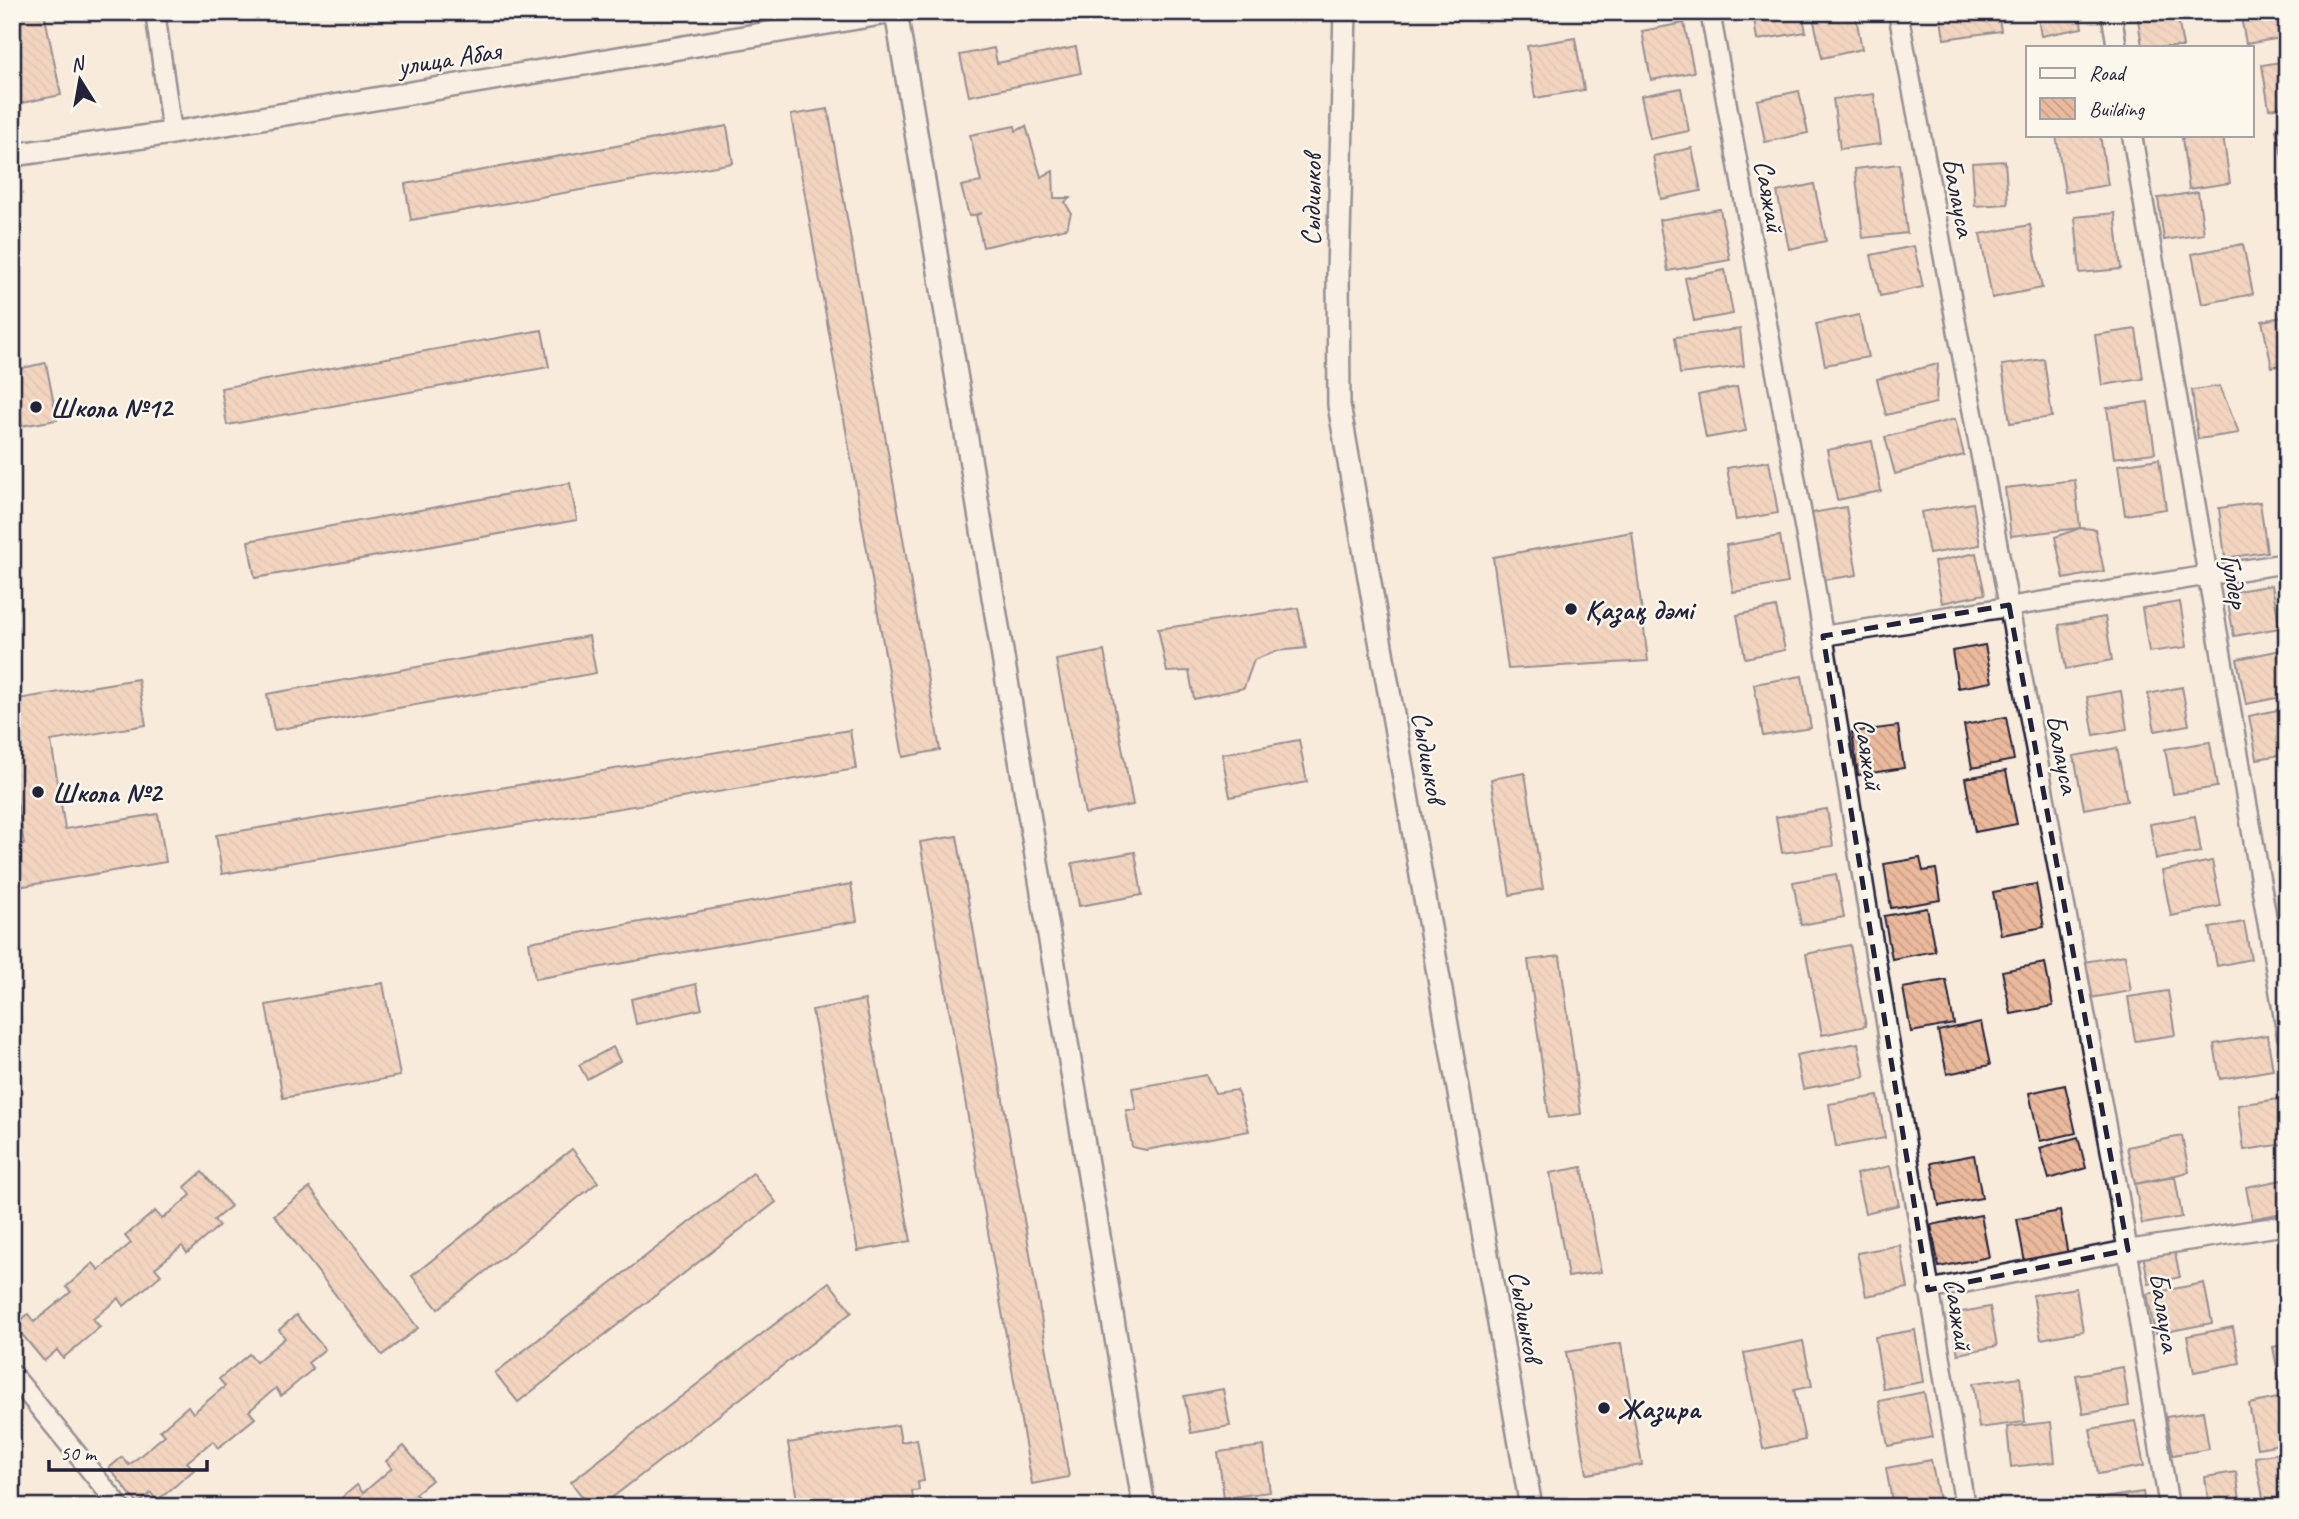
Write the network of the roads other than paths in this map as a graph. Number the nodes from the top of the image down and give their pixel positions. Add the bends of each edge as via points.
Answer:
1 (155, 12) edge
2 (895, 12) edge
3 (1345, 12) edge
4 (1710, 12) edge
5 (1898, 12) edge
6 (2111, 12) edge
7 (2117, 46) edge
8 (172, 133) junction
9 (2132, 136) edge
10 (12, 155) edge
11 (2287, 563) edge
12 (2207, 574) junction
13 (2009, 605) junction
14 (1823, 636) junction
15 (2287, 1036) edge
16 (2287, 1226) edge
17 (2128, 1250) junction
18 (1928, 1290) junction
19 (12, 1374) edge
20 (120, 1507) edge
21 (1144, 1507) edge
22 (1531, 1507) edge
23 (1965, 1507) edge
24 (2169, 1507) edge

1 - 8 street
2 - 8 street, улица Абая
2 - 21 street
3 - 22 street, Сыдиыков via 1339,405
4 - 14 street, Саяжай
5 - 13 street, Балауса
6 - 7 street
8 - 10 street, улица Абая
9 - 12 street, Гулдер
11 - 12 street
12 - 13 street
12 - 15 street, Гулдер
13 - 14 street
13 - 17 street, Балауса
14 - 18 street, Саяжай
16 - 17 street
17 - 18 street
17 - 24 street, Балауса
18 - 23 street, Саяжай
19 - 20 street

